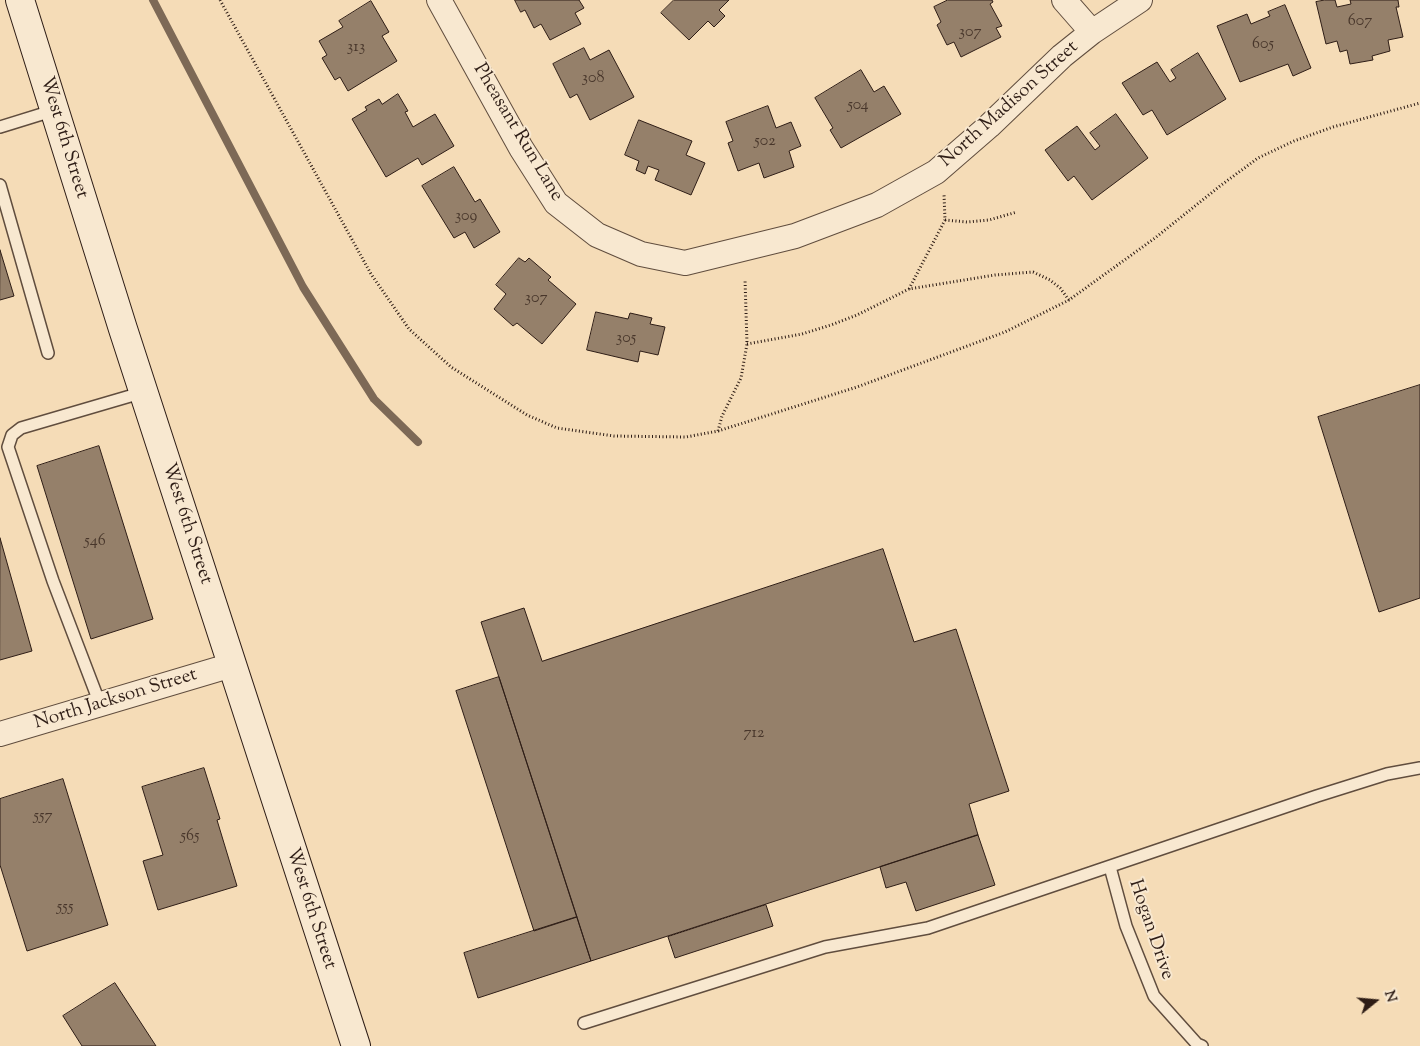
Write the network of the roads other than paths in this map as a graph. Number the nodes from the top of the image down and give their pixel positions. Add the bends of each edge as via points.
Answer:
1 (20, 0) edge
2 (439, 0) edge
3 (1064, 0) edge
4 (1140, 0) edge
5 (1092, 32) junction
6 (54, 110) junction
7 (0, 127) edge
8 (0, 185) edge
9 (877, 204) joint
10 (48, 353) dead end
11 (144, 392) junction
12 (232, 665) junction
13 (100, 704) junction
14 (0, 734) edge
15 (1420, 768) edge
16 (1110, 867) junction
17 (584, 1023) dead end
18 (356, 1046) edge
19 (1202, 1046) edge

1 - 6 main road, West 6th Street
2 - 9 street, Pheasant Run Lane via 556,202 597,235 641,254 685,263 796,236
3 - 5 street
4 - 5 street, North Madison Street
5 - 9 street, North Madison Street via 936,172
6 - 7 lane
6 - 11 main road, West 6th Street
8 - 10 lane
11 - 12 main road, West 6th Street
11 - 13 lane via 21,428 12,435 8,448 53,581
12 - 13 street, North Jackson Street
12 - 18 main road, West 6th Street
13 - 14 street, North Jackson Street
15 - 16 lane via 1387,774 1317,796
16 - 17 lane via 928,928 825,947
16 - 19 lane, Hogan Drive via 1126,926 1154,996

